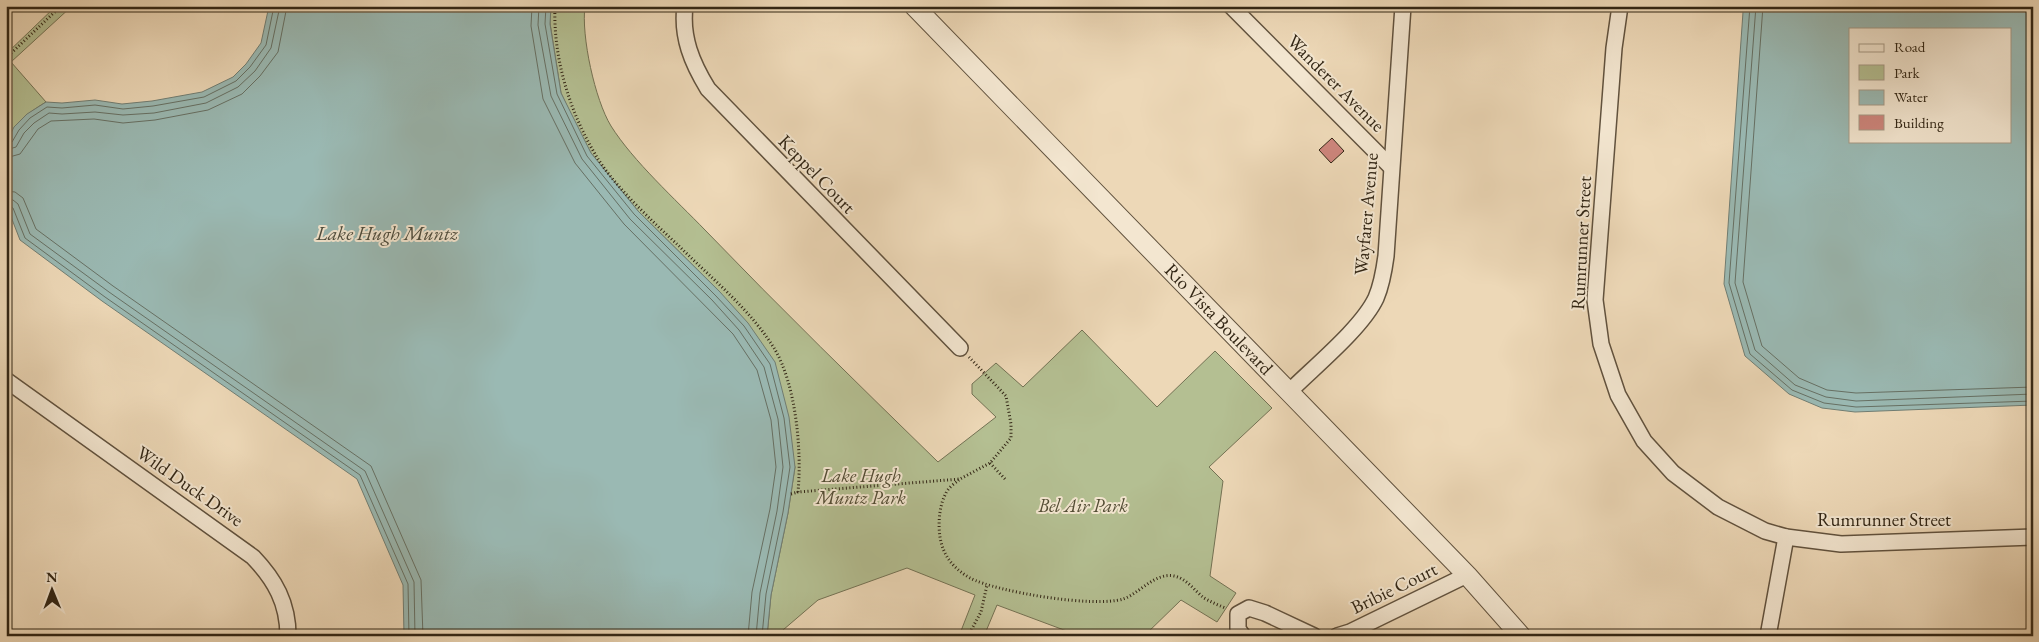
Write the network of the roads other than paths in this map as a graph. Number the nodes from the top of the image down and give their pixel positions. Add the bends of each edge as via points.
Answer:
1 (685, 6) edge
2 (914, 6) edge
3 (1231, 6) edge
4 (1403, 6) edge
5 (1620, 6) edge
6 (1391, 167) junction
7 (960, 348) road end
8 (6, 380) edge
9 (6, 390) edge
10 (1290, 391) junction
11 (30, 398) junction
12 (2033, 536) edge
13 (1786, 537) junction
14 (1467, 575) junction
15 (288, 636) edge
16 (1243, 636) edge
17 (1314, 636) edge
18 (1337, 636) edge
19 (1521, 636) edge
20 (1768, 636) edge

1 - 7 street, Keppel Court via 684,29 689,52 708,89
2 - 10 street, Rio Vista Boulevard
3 - 6 street, Wanderer Avenue
4 - 6 street, Wayfarer Avenue
5 - 13 street, Rumrunner Street via 1595,300 1601,344 1618,395 1644,441 1673,473 1718,506 1765,531
6 - 10 street, Wayfarer Avenue via 1386,256 1376,298 1358,324
8 - 11 street, Wild Duck Drive
9 - 11 street, Wild Duck Drive
10 - 14 street, Rio Vista Boulevard
11 - 15 street, Wild Duck Drive via 253,557 278,587 288,622
12 - 13 street, Rumrunner Street via 1842,544
13 - 20 street
14 - 18 street, Bribie Court
14 - 19 street, Rio Vista Boulevard
16 - 17 street via 1238,629 1238,614 1249,608

